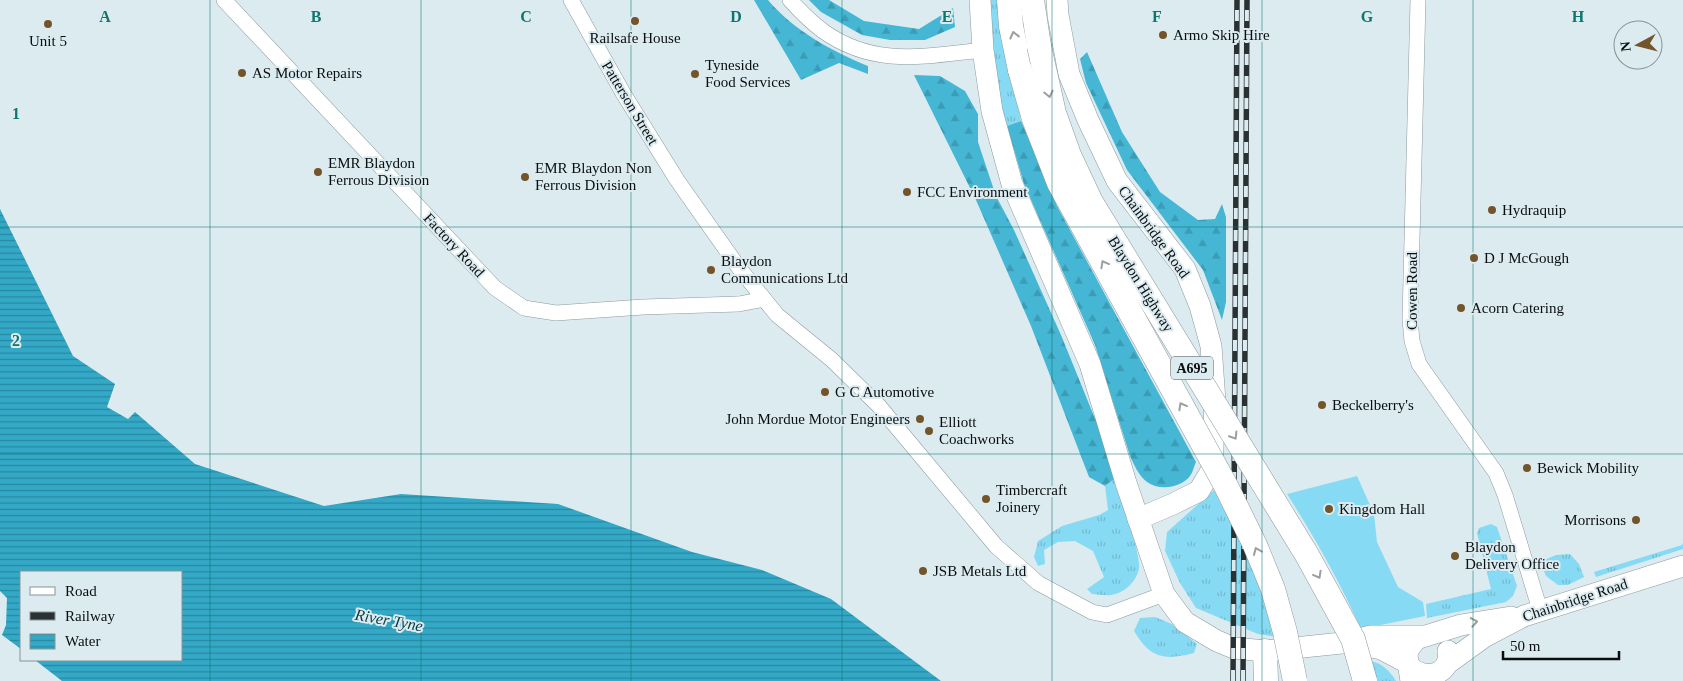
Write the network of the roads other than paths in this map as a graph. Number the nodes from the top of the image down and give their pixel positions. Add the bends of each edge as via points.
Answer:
1 (224, 0) edge
2 (572, 0) edge
3 (790, 0) edge
4 (980, 0) edge
5 (1009, 0) edge
6 (1032, 0) edge
7 (1057, 0) edge
8 (1418, 0) edge
9 (983, 50) junction
10 (764, 299) junction
11 (1138, 519) junction
12 (1683, 566) edge
13 (1164, 594) junction
14 (1532, 613) junction
15 (1425, 636) junction
16 (1342, 643) junction
17 (1265, 651) junction
18 (1410, 670) edge
19 (1444, 670) edge
20 (1266, 681) edge
21 (1294, 681) edge
22 (1365, 681) edge

1 - 10 street, Factory Road via 494,288 524,308 556,313 739,304
2 - 10 street, Patterson Street via 676,180
3 - 9 street via 824,32 867,52 909,58
4 - 9 main road
21 -> 5 main road, Blaydon Highway / A695, bridge via 1275,597 1255,545 1225,484 1059,183 1034,119 1020,70
6 -> 22 main road, Blaydon Highway / A695, bridge via 1054,113 1091,202 1307,555 1353,639
7 - 11 main road, Chainbridge Road via 1069,74 1088,120 1117,181 1185,269 1211,346 1215,400 1212,469 1199,491
8 - 14 street, Cowen Road via 1412,341 1419,364 1496,473 1505,495
9 - 11 main road via 992,111 1012,184 1090,364
10 - 13 street, Patterson Street via 777,315 832,360 879,406 996,546 1038,583 1092,612 1107,615
11 - 13 main road
12 - 14 main road, Chainbridge Road
13 - 17 main road via 1185,622 1217,641 1234,648
15 -> 14 main road via 1460,624
14 - 19 main road, Chainbridge Road via 1484,636
15 - 16 main road via 1371,636
15 - 18 main road via 1416,639 1408,650
15 - 19 main road via 1445,644 1449,656
16 - 17 main road
16 - 18 main road via 1373,646 1388,652
17 - 20 main road
18 - 19 main road via 1427,677

